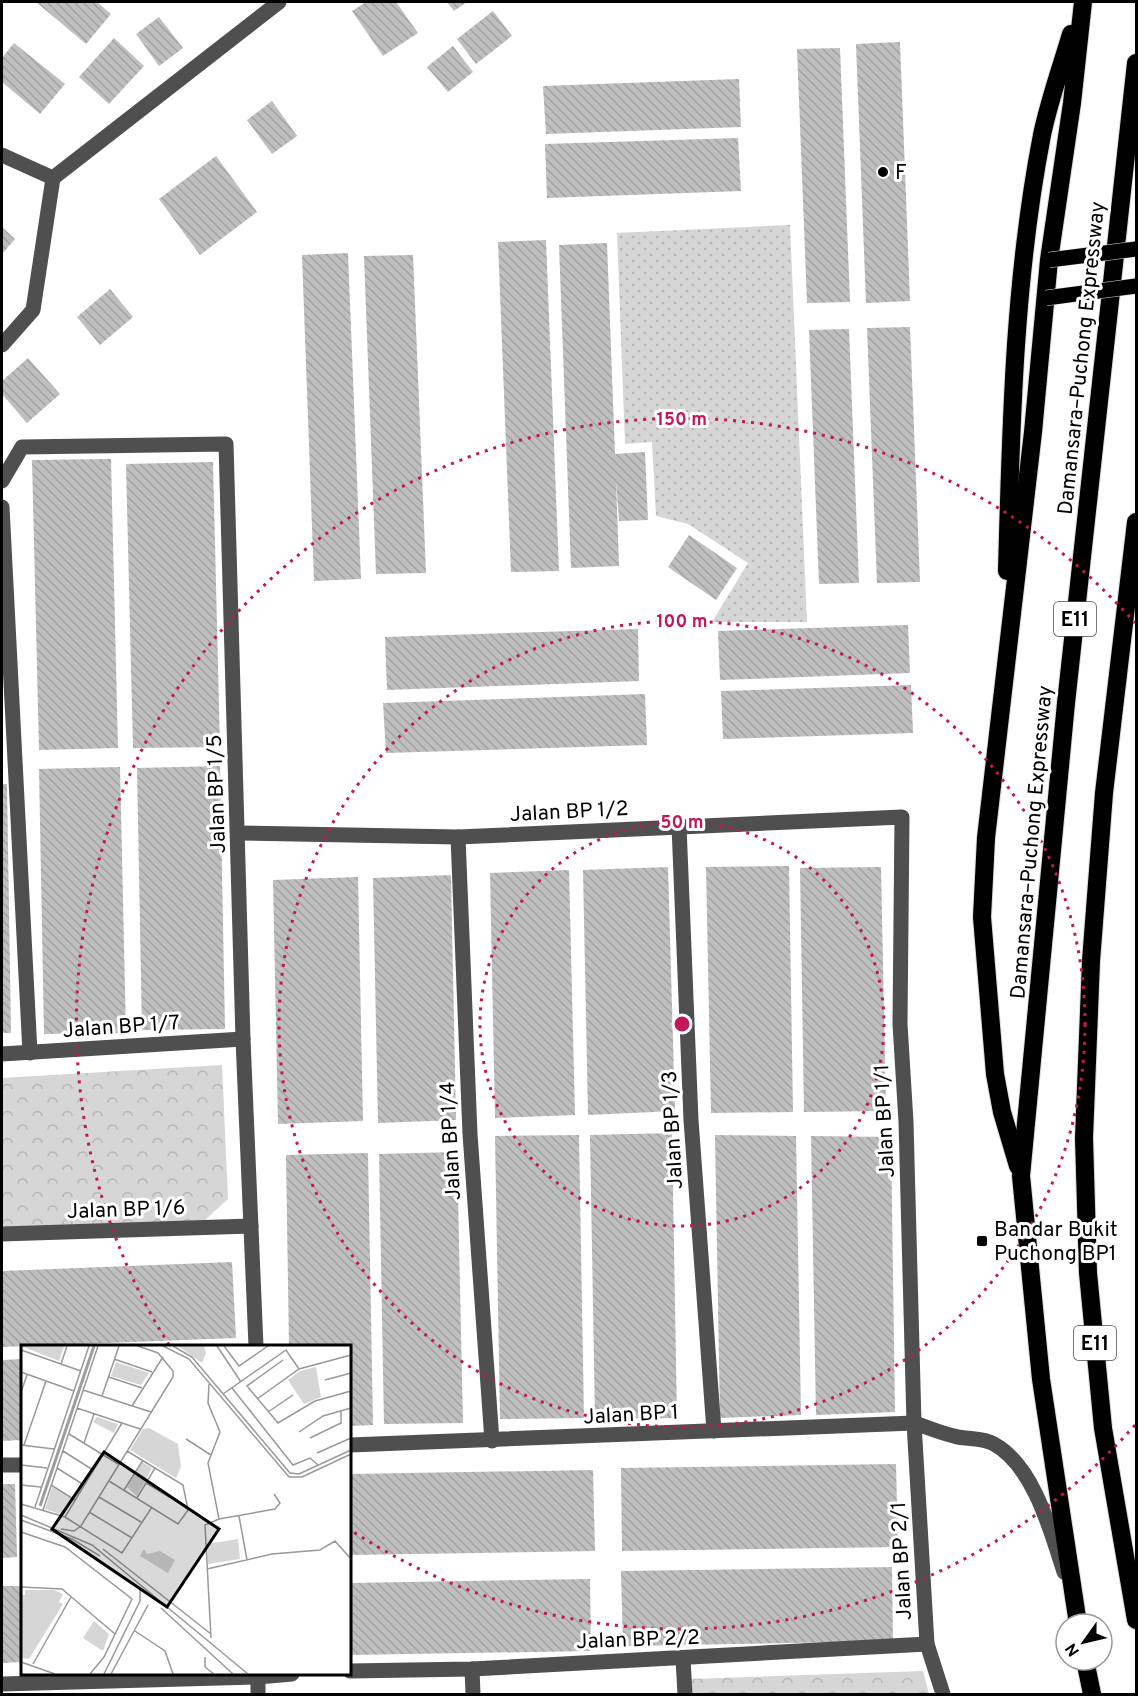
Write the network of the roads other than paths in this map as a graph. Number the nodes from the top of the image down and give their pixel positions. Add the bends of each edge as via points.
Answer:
1 (279, 2) edge
2 (1082, 2) edge
3 (1137, 63) edge
4 (2, 155) edge
5 (53, 178) junction
6 (1137, 249) edge
7 (1049, 260) junction
8 (1137, 286) edge
9 (1046, 298) junction
10 (2, 345) edge
11 (2, 481) edge
12 (2, 507) edge
13 (1137, 522) edge
14 (1003, 704) junction
15 (902, 817) joint
16 (680, 826) junction
17 (238, 833) junction
18 (458, 837) junction
19 (243, 1039) junction
20 (30, 1053) junction
21 (2, 1054) edge
22 (1021, 1176) junction
23 (251, 1226) junction
24 (2, 1234) edge
25 (256, 1345) edge
26 (914, 1423) junction
27 (714, 1431) junction
28 (492, 1441) junction
29 (351, 1445) edge
30 (2, 1465) edge
31 (21, 1465) edge
32 (1073, 1599) junction
33 (1076, 1612) edge
34 (1137, 1620) edge
35 (927, 1644) junction
36 (683, 1659) junction
37 (472, 1669) junction
38 (351, 1671) edge
39 (1087, 1672) edge
40 (281, 1675) edge
41 (258, 1677) junction
42 (40, 1683) edge
43 (2, 1684) edge
44 (258, 1695) edge
45 (472, 1695) edge
46 (685, 1695) edge
47 (943, 1695) edge
48 (1092, 1695) edge

1 - 5 street
2 - 7 highway
2 - 14 highway via 1042,133 1021,266 1013,377
3 - 22 highway, Damansara–Puchong Expressway / E11 via 1066,703
4 - 5 street
5 - 10 street via 33,310
6 - 7 main road, bridge
7 - 9 highway
8 - 9 main road, bridge
9 - 14 highway
11 - 17 street, Jalan BP 1/5 via 22,447 226,444
12 - 20 street
13 - 34 highway, E11 via 1104,793 1091,961 1084,1138 1088,1273 1103,1428
14 - 22 highway via 986,838 982,917 995,1074
15 - 16 street, Jalan BP 1/2
15 - 26 street, Jalan BP 1/1 via 900,1024
16 - 18 street, Jalan BP 1/2
16 - 27 street, Jalan BP 1/3 via 691,1120
17 - 18 street, Jalan BP 1/2
17 - 19 street, Jalan BP 1/5
18 - 28 street, Jalan BP 1/4 via 470,1134
19 - 20 street, Jalan BP 1/7
19 - 23 street, Jalan BP 1/5
20 - 21 street, Jalan BP 1/7
22 - 32 highway, Damansara–Puchong Expressway / E11 via 1041,1379
23 - 24 street, Jalan BP 1/6
23 - 25 street, Jalan BP 1/5
26 - 27 street, Jalan BP 1
26 - 32 street via 955,1437 993,1443 1007,1452 1046,1514
26 - 35 street, Jalan BP 2/1
27 - 28 street, Jalan BP 1
28 - 29 street, Jalan BP 1
30 - 31 street
32 - 33 highway, Damansara–Puchong Expressway / E11
35 - 36 street, Jalan BP 2/2
35 - 47 street, Jalan BP 2/1
36 - 37 street, Jalan BP 2/2
36 - 46 street
37 - 38 street, Jalan BP 2/2
37 - 45 street
39 - 48 highway
40 - 41 street
41 - 42 street
41 - 44 street
42 - 43 street

